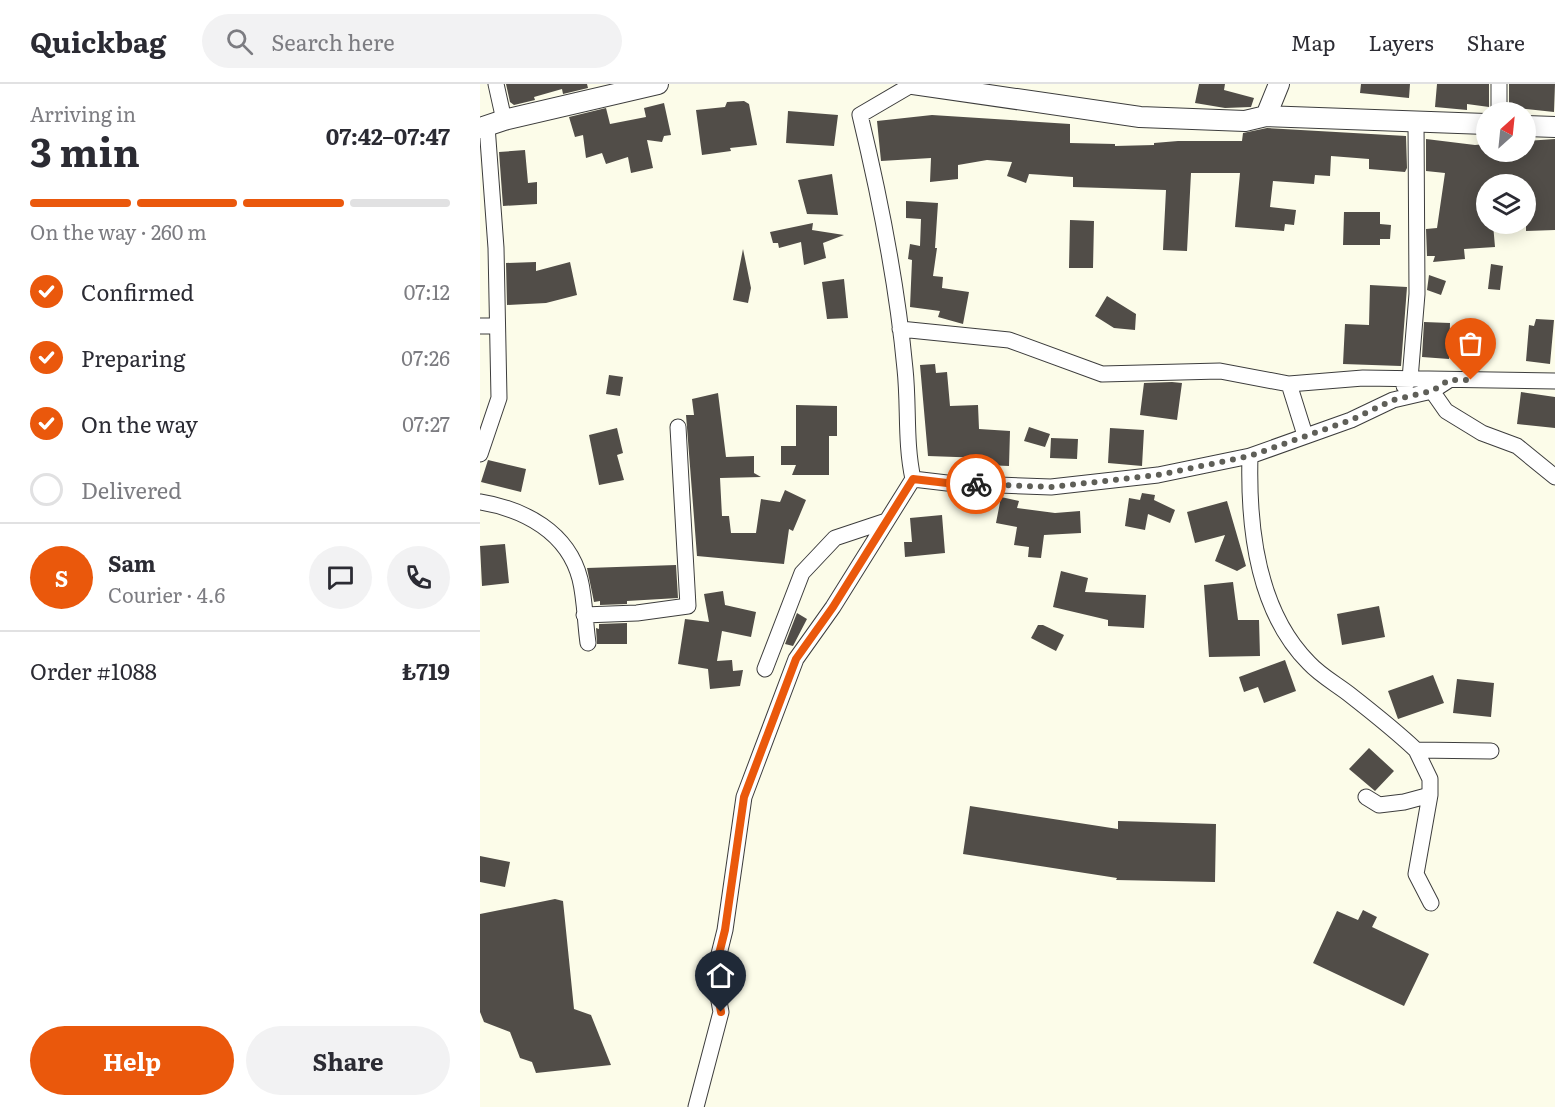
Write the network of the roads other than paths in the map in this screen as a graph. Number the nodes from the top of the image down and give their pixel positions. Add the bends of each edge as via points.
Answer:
1 (496, 84) edge
2 (658, 84) edge
3 (913, 84) edge
4 (1279, 84) edge
5 (1499, 84) edge
6 (631, 87) edge
7 (1499, 102) edge
8 (1266, 116) junction
9 (1416, 122) junction
10 (490, 124) edge
11 (1476, 124) edge
12 (1536, 127) edge
13 (1555, 128) edge
14 (480, 326) edge
15 (497, 326) junction
16 (900, 329) junction
17 (1410, 379) junction
18 (1449, 380) junction
19 (1555, 381) edge
20 (1289, 384) junction
21 (1432, 391) junction
22 (1393, 400) junction
23 (678, 427) dead end
24 (1305, 435) junction
25 (480, 454) edge
26 (1250, 456) junction
27 (1555, 477) edge
28 (913, 479) junction
29 (480, 502) edge
30 (886, 521) junction
31 (584, 615) junction
32 (588, 643) dead end
33 (765, 669) dead end
34 (1416, 750) junction
35 (1491, 751) dead end
36 (1430, 795) junction
37 (1366, 797) dead end
38 (1431, 903) dead end
39 (696, 1107) edge

1 - 10 street
2 - 6 street
3 - 8 street via 1140,117 1245,121
3 - 16 street via 860,115 887,243
4 - 8 street
5 - 7 street
6 - 10 street
8 - 9 street
9 - 11 street
9 - 17 street via 1417,294
10 - 15 street
12 - 13 street
14 - 15 street
15 - 25 street via 499,398
16 - 20 street via 1008,340 1102,374 1220,371
16 - 28 street
17 - 18 street
17 - 20 street
17 - 22 street
18 - 19 street
18 - 21 street
20 - 24 street
21 - 22 street
21 - 27 street via 1446,411 1482,433 1517,446
22 - 24 street via 1351,420
23 - 31 street via 688,606
24 - 26 street
26 - 28 street via 1158,475 1051,487
26 - 34 street via 1249,500 1261,575 1293,645 1310,664
28 - 30 street
29 - 31 street via 497,504 550,529 580,578
30 - 33 street via 835,538 802,573
30 - 39 street via 796,659 744,797 725,930 714,974 721,1012
31 - 32 street
34 - 35 street
34 - 36 street via 1430,779
36 - 37 street via 1379,805
36 - 38 street via 1416,874

